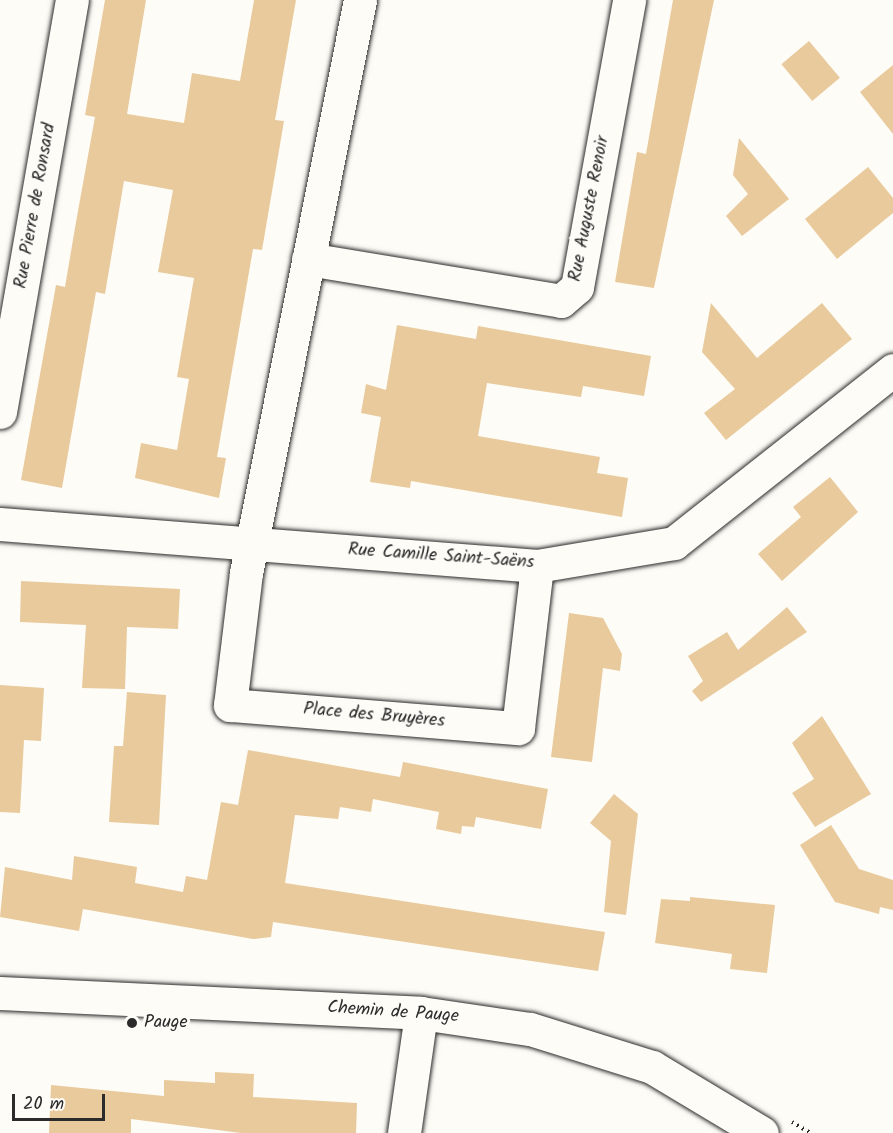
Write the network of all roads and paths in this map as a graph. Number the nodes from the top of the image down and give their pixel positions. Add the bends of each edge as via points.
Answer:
1 (72, 0) edge
2 (360, 0) edge
3 (629, 0) edge
4 (308, 259) junction
5 (893, 370) edge
6 (0, 412) edge
7 (0, 525) edge
8 (255, 543) junction
9 (537, 566) junction
10 (0, 993) edge
11 (421, 1013) junction
12 (404, 1133) edge
13 (762, 1133) edge

1 - 6 street, Rue Pierre de Ronsard
2 - 4 street
3 - 4 street, Rue Auguste Renoir via 577,287 561,301
4 - 8 street
5 - 9 street, Rue Camille Saint-Saëns via 674,543
7 - 8 street, Rue Camille Saint-Saëns
8 - 9 street, Rue Camille Saint-Saëns
8 - 9 street, Place des Bruyères via 246,573 230,705 518,728
10 - 11 street, Chemin de Pauge
11 - 12 street
11 - 13 street, Chemin de Pauge via 530,1029 617,1054 689,1086

